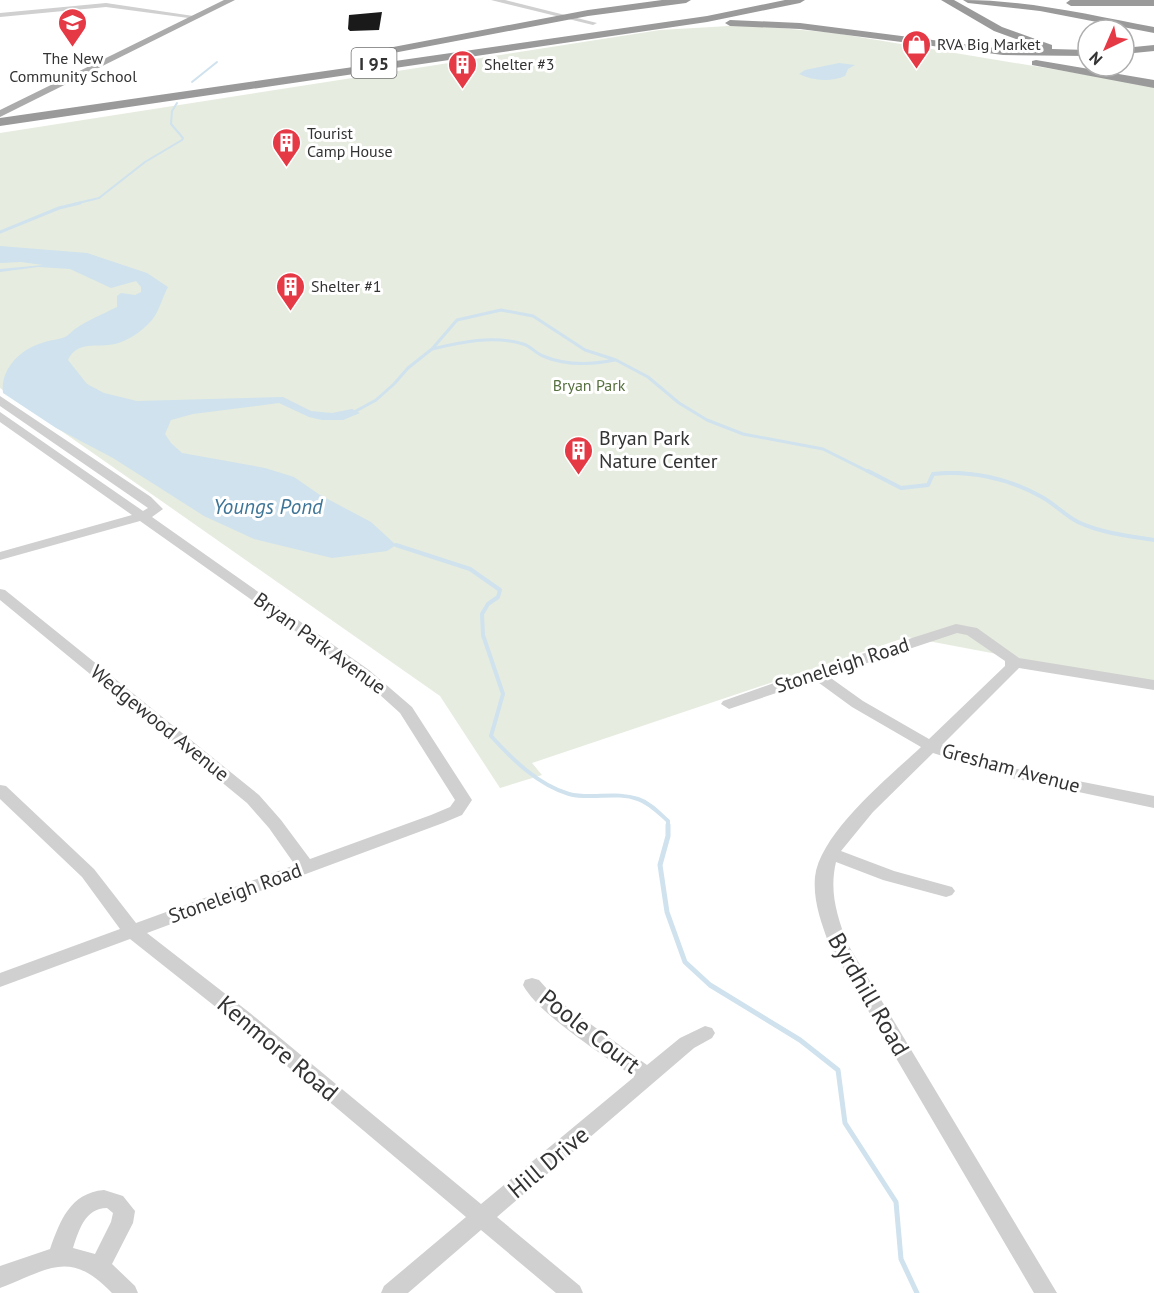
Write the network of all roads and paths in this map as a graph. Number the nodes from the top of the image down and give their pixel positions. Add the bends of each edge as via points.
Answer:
1 (220, 0) edge
2 (231, 0) edge
3 (495, 0) edge
4 (686, 0) edge
5 (776, 0) edge
6 (800, 0) edge
7 (1020, 0) edge
8 (1072, 0) edge
9 (1040, 1) edge
10 (956, 2) edge
11 (1154, 3) edge
12 (0, 15) edge
13 (191, 17) junction
14 (591, 18) junction
15 (1154, 28) edge
16 (640, 29) junction
17 (881, 37) junction
18 (1058, 45) junction
19 (1136, 47) edge
20 (1154, 48) edge
21 (1136, 50) edge
22 (1076, 52) edge
23 (1076, 55) edge
24 (1136, 70) edge
25 (1154, 75) edge
26 (1154, 84) edge
27 (192, 94) junction
28 (142, 96) junction
29 (2, 113) edge
30 (0, 132) edge
31 (0, 400) edge
32 (0, 416) edge
33 (145, 516) junction
34 (0, 556) edge
35 (0, 593) edge
36 (1013, 662) junction
37 (816, 673) junction
38 (1154, 685) edge
39 (729, 704) dead end
40 (931, 746) junction
41 (0, 790) edge
42 (464, 800) joint
43 (1154, 802) edge
44 (830, 853) junction
45 (306, 867) junction
46 (946, 891) dead end
47 (133, 932) junction
48 (0, 980) edge
49 (532, 985) dead end
50 (705, 1033) dead end
51 (649, 1077) junction
52 (482, 1218) junction
53 (59, 1256) junction
54 (99, 1268) junction
55 (0, 1278) edge
56 (127, 1293) edge
57 (392, 1293) edge
58 (572, 1293) edge
59 (1046, 1293) edge

1 - 13 main road
2 - 13 main road
3 - 14 street
4 - 14 highway
5 - 28 highway, I 95 via 542,39
6 - 16 highway, I 95
7 - 9 highway
8 - 15 highway
9 - 11 highway
10 - 15 highway via 1040,8
10 - 18 highway via 1030,39
10 - 18 highway via 998,29
12 - 13 street via 106,5
13 - 29 main road
14 - 28 highway via 549,21
16 - 17 highway via 716,23 769,24
16 - 27 highway, I 95
17 - 23 highway via 1003,52
17 - 26 highway
18 - 22 highway
19 - 20 highway
20 - 21 highway
24 - 25 highway
27 - 29 highway, I 95
27 - 30 highway
28 - 29 highway, I 95
31 - 33 street via 146,500 156,509
32 - 33 street, Bryan Park Avenue
33 - 34 street
33 - 42 street, Bryan Park Avenue via 392,695 406,710
35 - 45 street, Wedgewood Avenue via 253,799
36 - 37 street, Stoneleigh Road via 972,631 956,628
36 - 38 street
36 - 40 street, Byrdhill Road via 998,682
37 - 39 street, Stoneleigh Road
37 - 40 street, Gresham Avenue via 844,697
40 - 43 street, Gresham Avenue via 1025,776
40 - 44 street, Byrdhill Road via 854,821
41 - 47 street, Kenmore Road via 88,873
42 - 45 street, Stoneleigh Road via 456,811
44 - 46 street via 889,876
44 - 59 street, Byrdhill Road via 824,877 825,907 838,944
45 - 47 street, Stoneleigh Road
47 - 48 street, Stoneleigh Road
47 - 52 street, Kenmore Road via 243,1018
49 - 51 street, Poole Court via 549,1004
50 - 51 street, Hill Drive via 687,1043
51 - 52 street, Hill Drive
52 - 57 street, Hill Drive
52 - 58 street, Kenmore Road
53 - 54 street via 76,1257
53 - 54 street via 77,1212 94,1200 114,1201 123,1212 122,1223
53 - 55 street via 17,1268
54 - 56 street

